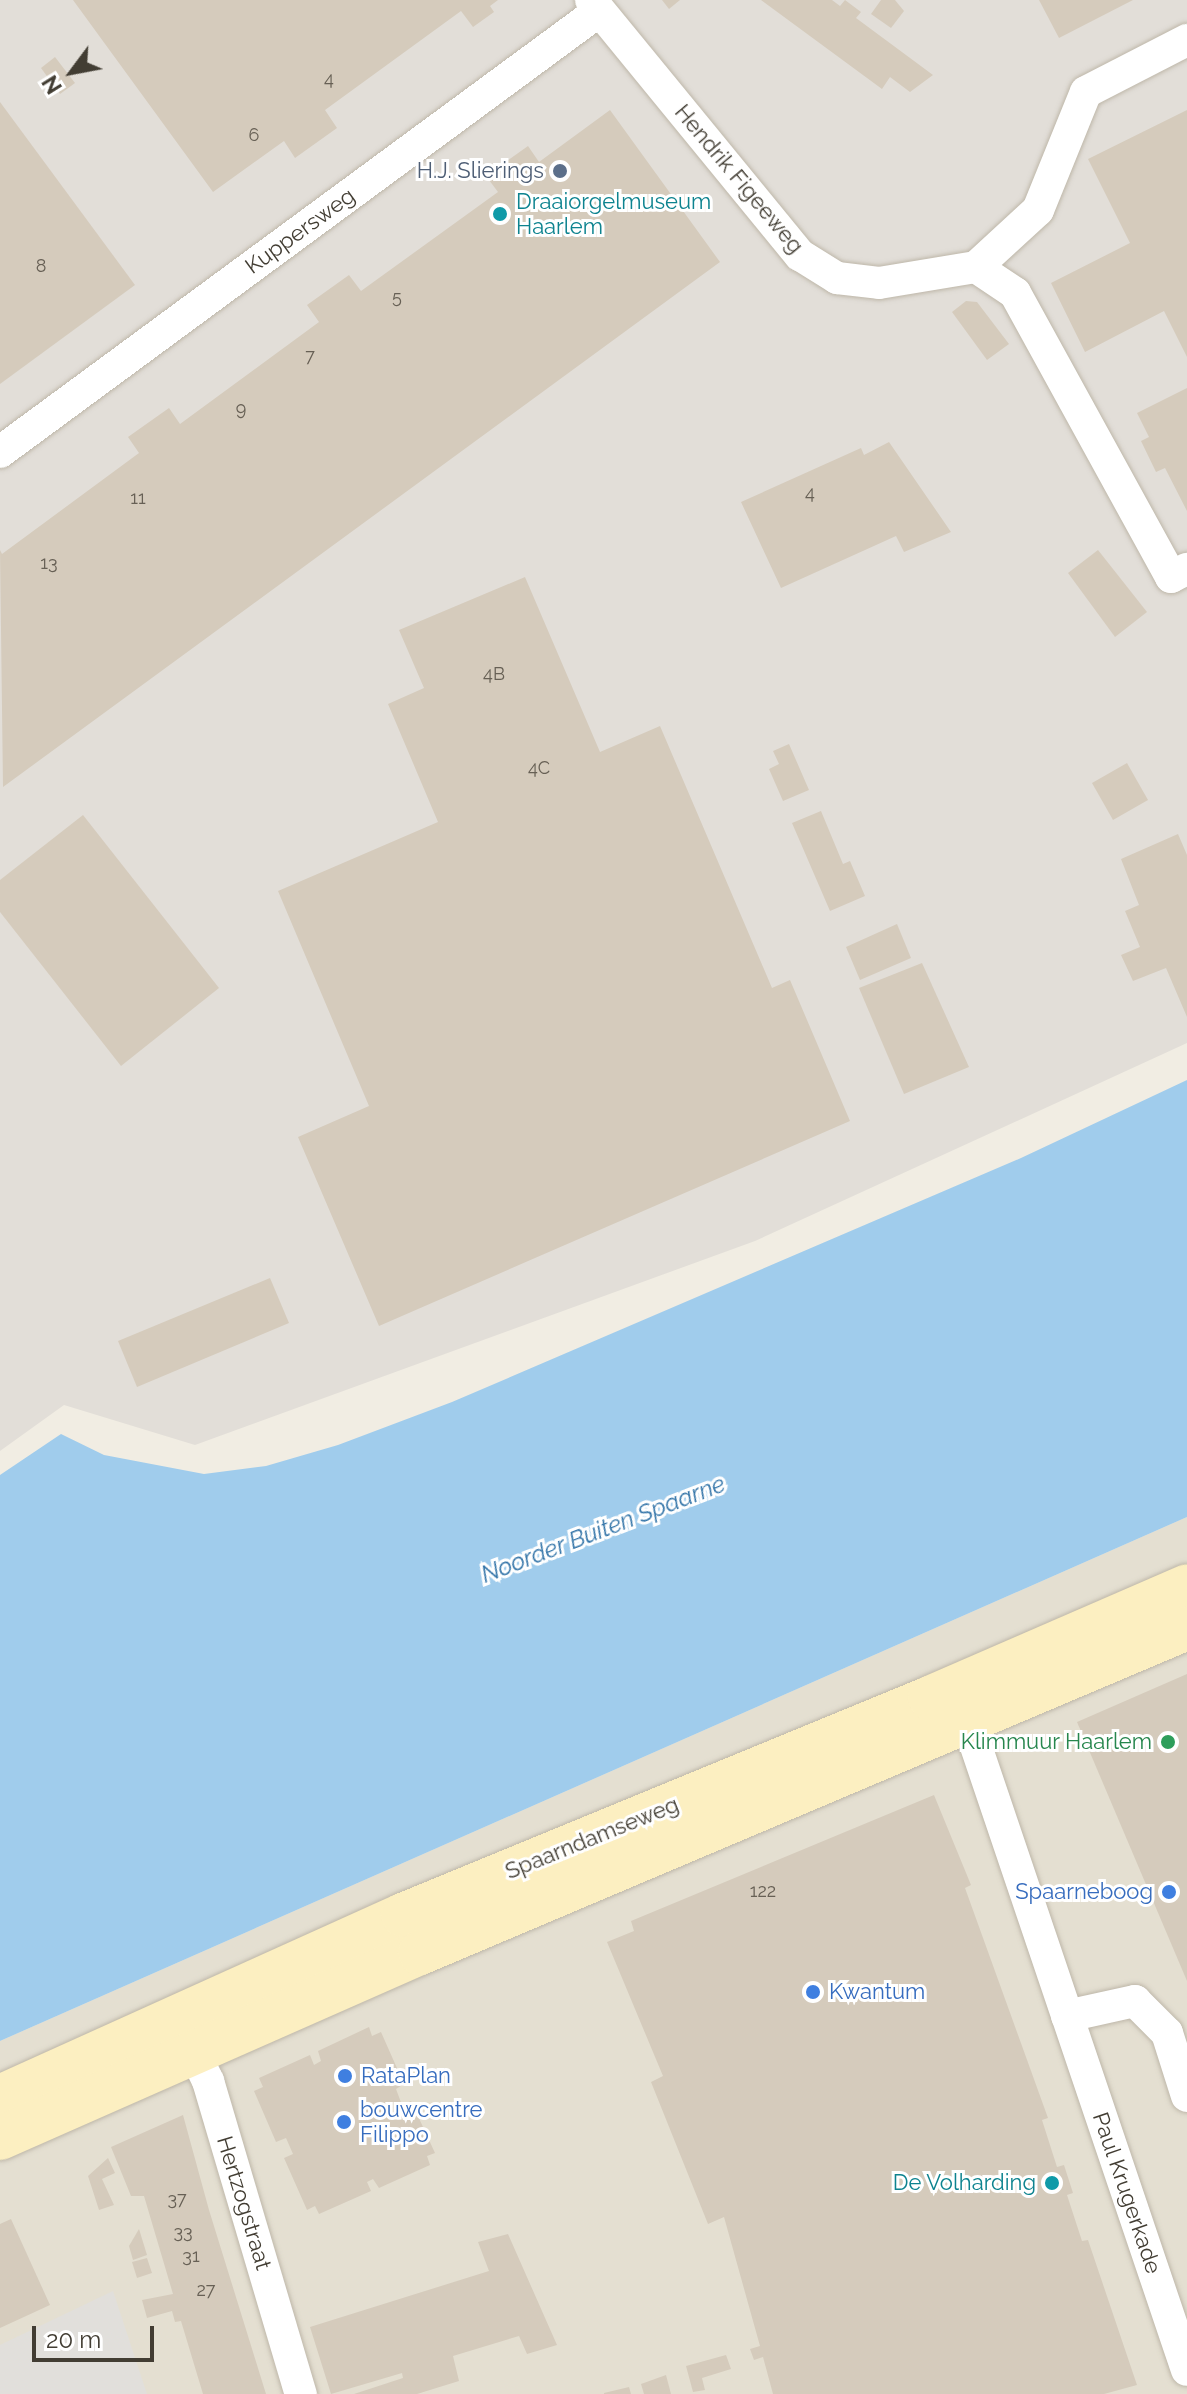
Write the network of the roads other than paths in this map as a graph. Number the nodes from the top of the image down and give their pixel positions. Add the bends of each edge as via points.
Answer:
1 (595, 5) edge
2 (1187, 40) edge
3 (976, 267) junction
4 (0, 452) edge
5 (1187, 569) edge
6 (1187, 1586) edge
7 (1187, 1628) edge
8 (962, 1705) junction
9 (1067, 2016) junction
10 (185, 2034) junction
11 (1187, 2096) edge
12 (0, 2097) edge
13 (0, 2138) edge
14 (1187, 2370) edge
15 (301, 2394) edge

1 - 3 street, Hendrik Figeeweg via 800,255 837,278 879,283
1 - 4 street, Kuppersweg
2 - 3 street via 1086,92 1038,210
3 - 5 street via 1015,293 1171,577
6 - 8 main road, Spaarndamseweg
7 - 8 main road, Spaarndamseweg
8 - 9 street, Paul Krugerkade
8 - 10 main road, Spaarndamseweg
9 - 11 street via 1135,2001 1167,2033
9 - 14 street, Paul Krugerkade
10 - 12 main road, Spaarndamseweg
10 - 13 main road, Spaarndamseweg
10 - 15 street, Hertzogstraat via 208,2081

